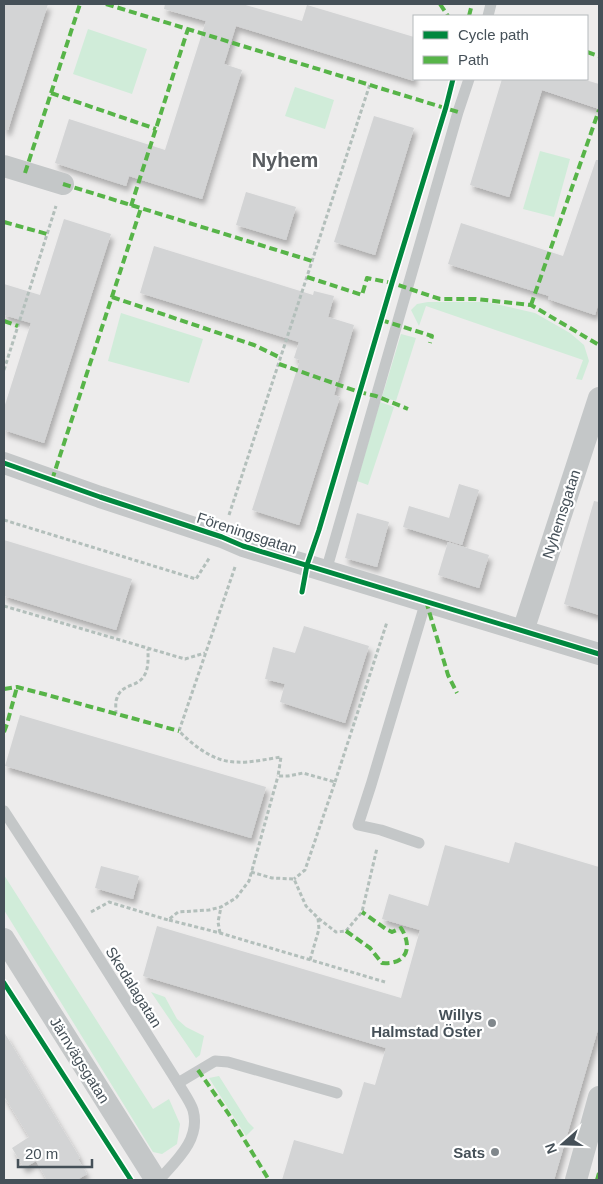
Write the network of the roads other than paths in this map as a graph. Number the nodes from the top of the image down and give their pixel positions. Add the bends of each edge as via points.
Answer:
1 (469, 80) edge
2 (4, 166) edge
3 (63, 184) road end
4 (599, 398) edge
5 (4, 463) edge
6 (326, 571) junction
7 (426, 601) junction
8 (523, 630) junction
9 (599, 654) edge
10 (4, 811) edge
11 (418, 843) dead end
12 (4, 939) edge
13 (178, 1083) junction
14 (337, 1093) dead end
15 (599, 1097) edge
16 (158, 1180) edge
17 (576, 1180) edge

1 - 6 lane
2 - 3 street
4 - 8 street, Nyhemsgatan
5 - 6 street, Föreningsgatan
6 - 7 street, Föreningsgatan
7 - 8 street, Föreningsgatan
7 - 11 lane via 358,825
8 - 9 street, Föreningsgatan
10 - 13 lane, Skedalagatan
12 - 16 street, Järnvägsgatan
13 - 14 lane via 215,1061
13 - 16 lane, Skedalagatan via 193,1110 195,1127 190,1144
15 - 17 street

